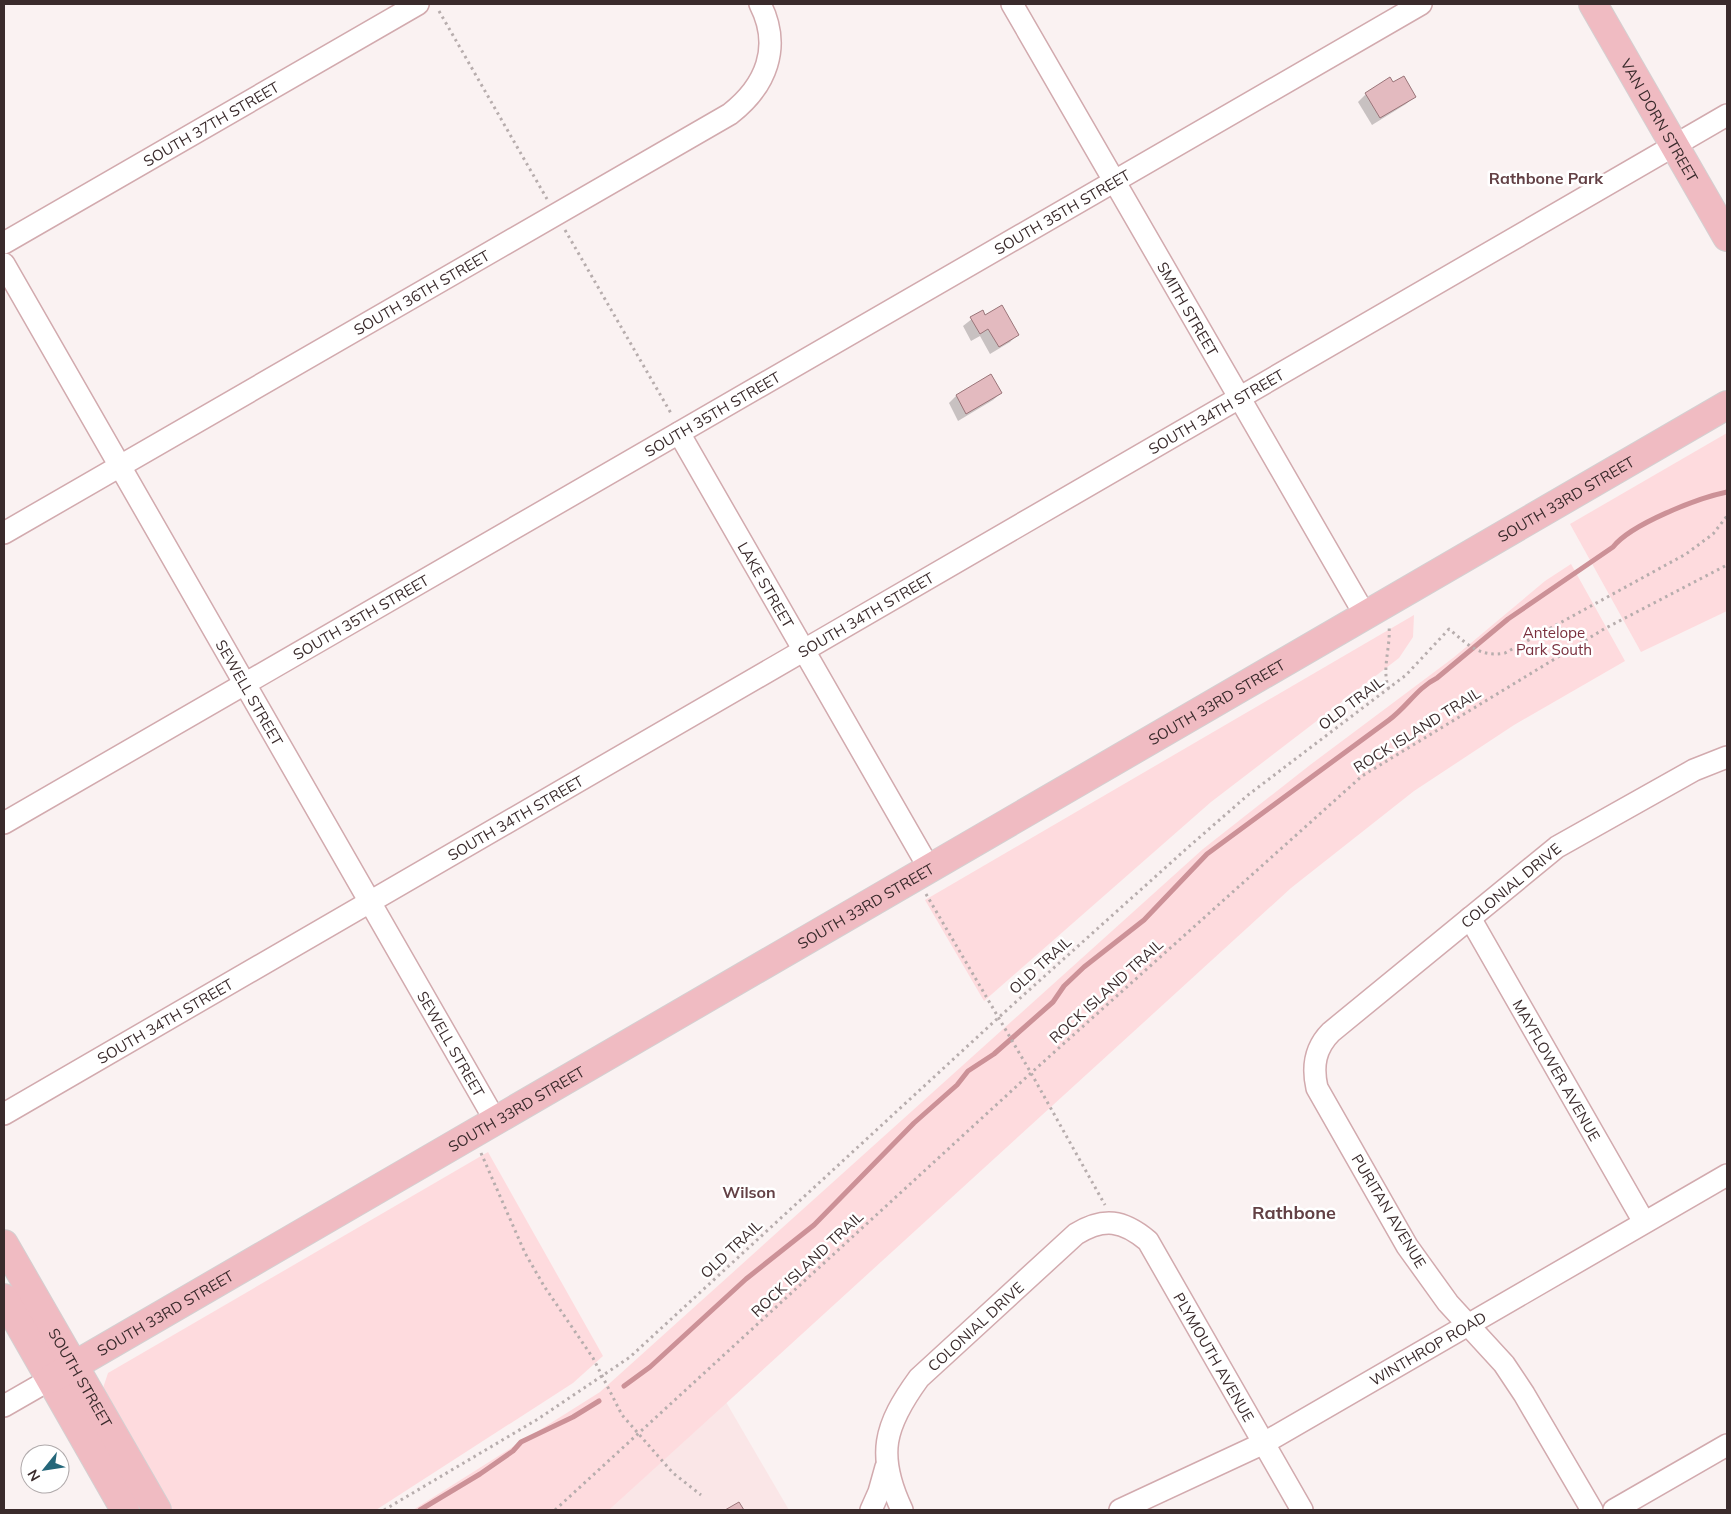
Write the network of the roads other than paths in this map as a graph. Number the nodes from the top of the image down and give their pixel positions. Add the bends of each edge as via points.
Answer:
1 (418, 4) edge
2 (760, 4) edge
3 (1012, 4) edge
4 (1421, 4) edge
5 (1593, 4) edge
6 (1727, 115) edge
7 (1675, 146) junction
8 (1114, 181) junction
9 (1727, 237) edge
10 (4, 243) edge
11 (4, 264) edge
12 (1239, 398) junction
13 (1727, 405) edge
14 (679, 432) junction
15 (119, 466) junction
16 (4, 533) edge
17 (1372, 611) junction
18 (804, 650) junction
19 (245, 684) junction
20 (1727, 757) edge
21 (4, 823) edge
22 (922, 872) junction
23 (370, 902) junction
24 (1470, 918) junction
25 (1318, 1049) joint
26 (4, 1114) edge
27 (489, 1124) junction
28 (1727, 1175) edge
29 (1644, 1222) junction
30 (1113, 1223) joint
31 (4, 1244) edge
32 (4, 1298) edge
33 (1467, 1324) junction
34 (62, 1372) junction
35 (4, 1406) edge
36 (1264, 1443) junction
37 (1727, 1445) edge
38 (886, 1467) junction
39 (125, 1510) edge
40 (157, 1510) edge
41 (871, 1510) edge
42 (902, 1510) edge
43 (1120, 1510) edge
44 (1302, 1510) edge
45 (1592, 1510) edge
46 (1614, 1510) edge

1 - 10 street, SOUTH 37TH STREET
2 - 15 street, SOUTH 36TH STREET via 770,35 769,56 756,90 730,114
3 - 8 street, SMITH STREET
4 - 8 street, SOUTH 35TH STREET
5 - 7 main road, VAN DORN STREET
6 - 7 street, SOUTH 34TH STREET
7 - 9 main road, VAN DORN STREET
7 - 12 street, SOUTH 34TH STREET
8 - 12 street, SMITH STREET
8 - 14 street, SOUTH 35TH STREET
11 - 15 street, SEWELL STREET
12 - 17 street, SMITH STREET
12 - 18 street, SOUTH 34TH STREET
13 - 17 main road, SOUTH 33RD STREET
14 - 18 street, LAKE STREET
14 - 19 street, SOUTH 35TH STREET
15 - 16 street, SOUTH 36TH STREET
15 - 19 street, SEWELL STREET
17 - 22 main road, SOUTH 33RD STREET
18 - 22 street, LAKE STREET
18 - 23 street, SOUTH 34TH STREET
19 - 21 street, SOUTH 35TH STREET
19 - 23 street, SEWELL STREET
20 - 24 street, COLONIAL DRIVE via 1694,770 1556,847
22 - 27 main road, SOUTH 33RD STREET
23 - 26 street, SOUTH 34TH STREET
23 - 27 street, SEWELL STREET
24 - 25 street, COLONIAL DRIVE via 1331,1032
24 - 29 street, MAYFLOWER AVENUE
25 - 33 street, PURITAN AVENUE via 1314,1066 1317,1088 1407,1246
27 - 34 main road, SOUTH 33RD STREET
28 - 29 street, WINTHROP ROAD
29 - 33 street, WINTHROP ROAD
30 - 36 street, PLYMOUTH AVENUE via 1135,1230 1148,1241
30 - 38 street, COLONIAL DRIVE via 1090,1226 1076,1234 918,1378 889,1431
31 - 34 main road, SOUTH STREET
32 - 34 main road, SOUTH STREET
33 - 36 street, WINTHROP ROAD
33 - 45 street, PURITAN AVENUE via 1504,1364
34 - 35 street, SOUTH 33RD STREET
34 - 39 main road, SOUTH STREET
34 - 40 main road, SOUTH STREET
36 - 43 street, WINTHROP ROAD
36 - 44 street, PLYMOUTH AVENUE
37 - 46 street
38 - 41 street, COLONIAL DRIVE
38 - 42 street, COLONIAL DRIVE

